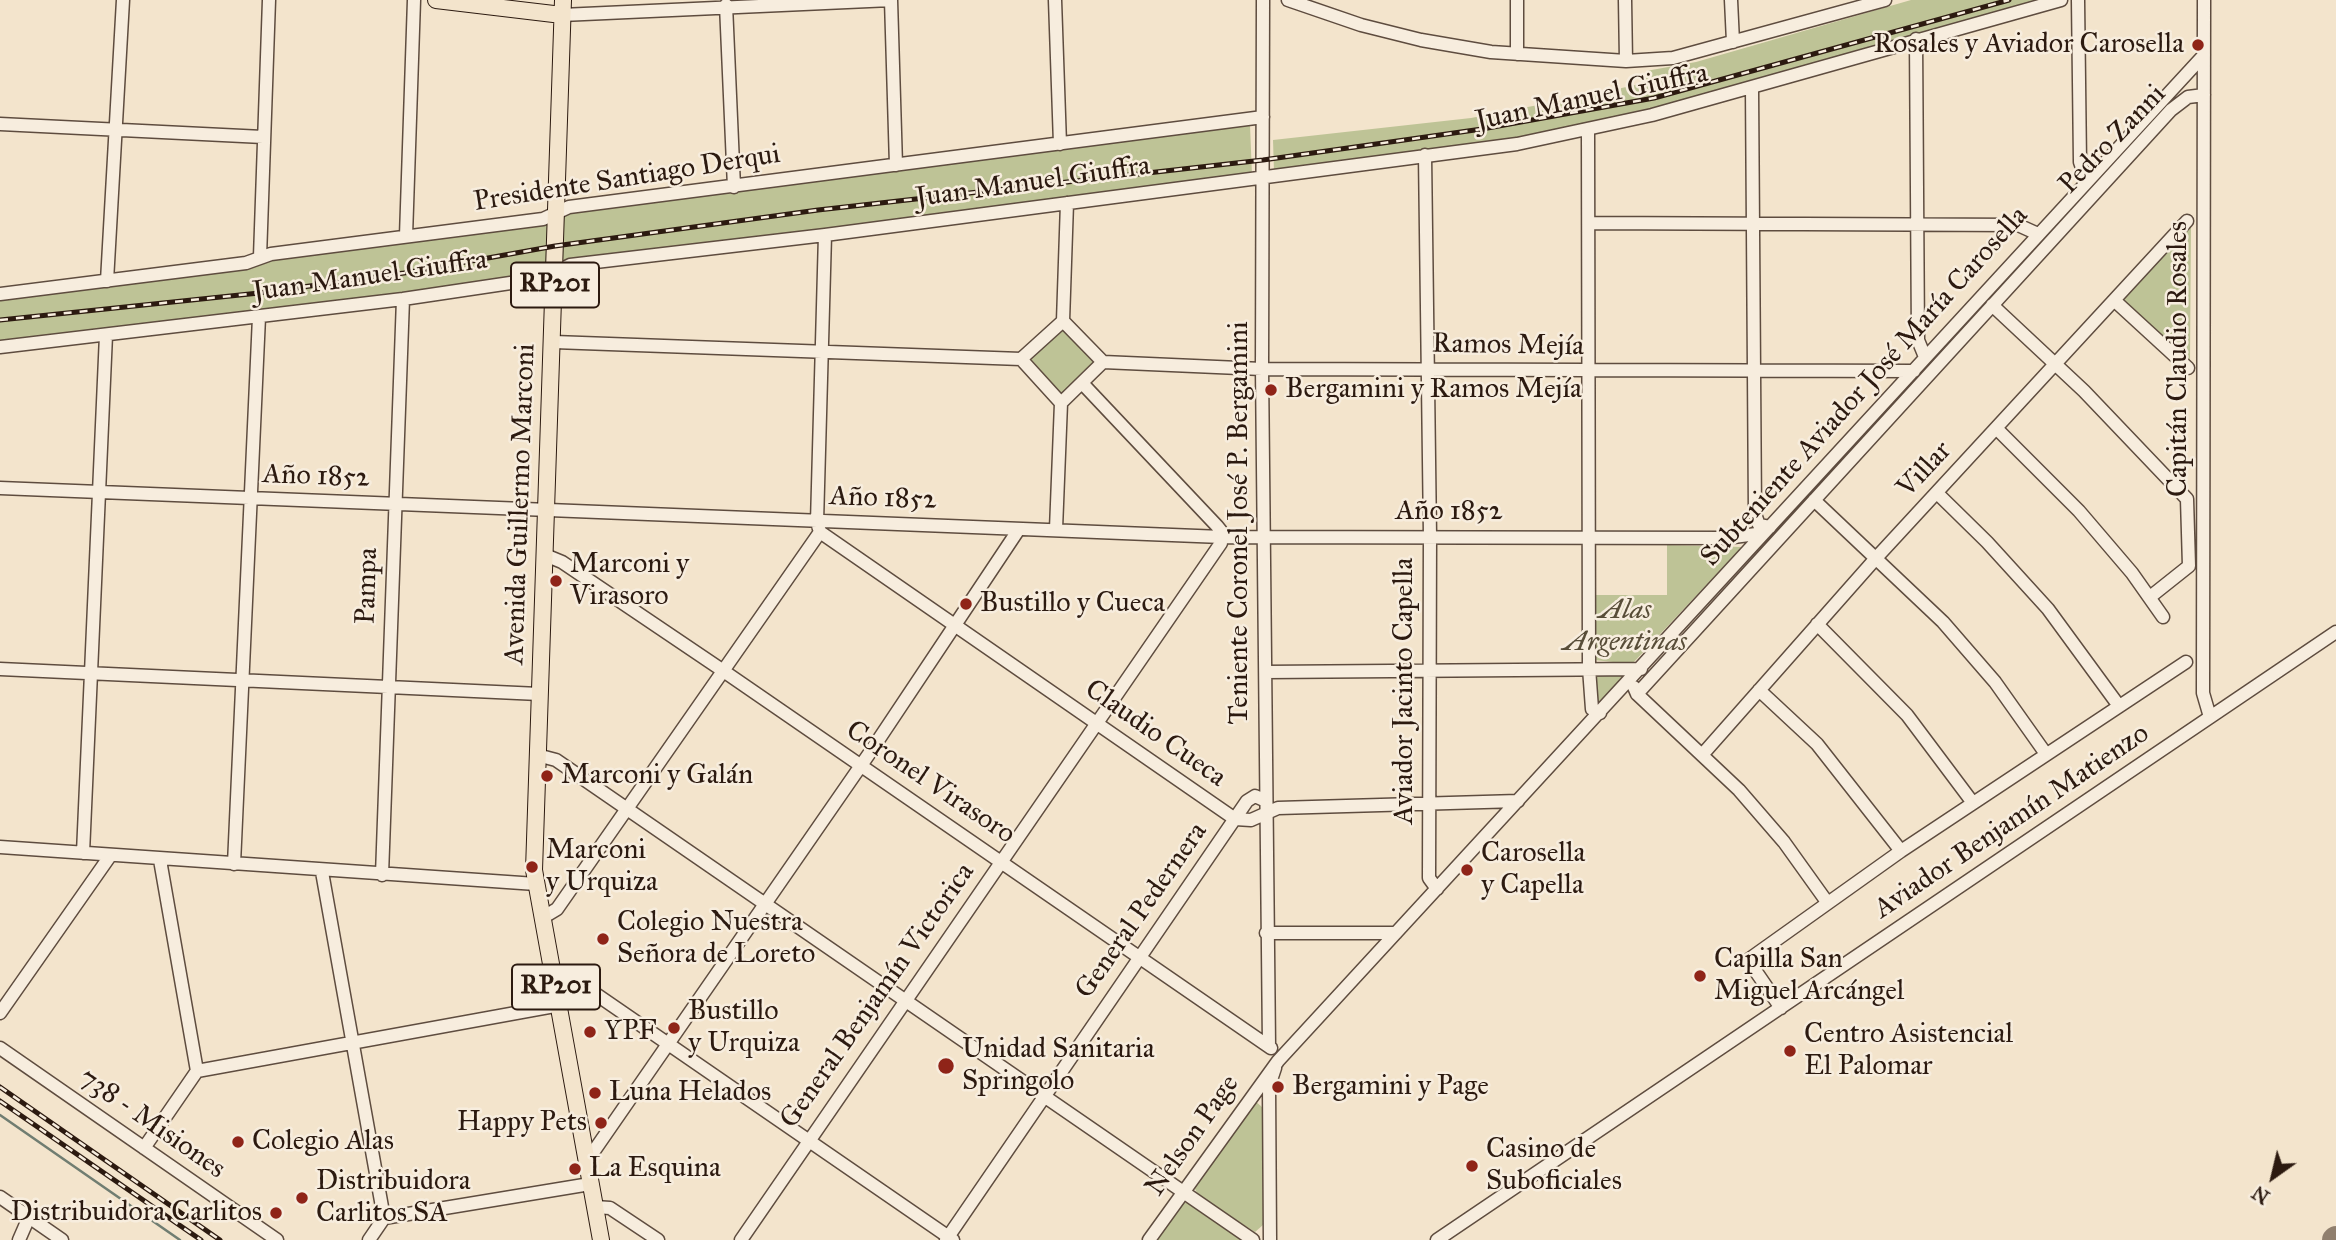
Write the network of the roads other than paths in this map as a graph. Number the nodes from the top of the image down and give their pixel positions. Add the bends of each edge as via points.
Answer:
1 (123, 0) edge
2 (269, 0) edge
3 (414, 0) edge
4 (436, 0) edge
5 (891, 0) edge
6 (1055, 0) edge
7 (1263, 0) edge
8 (1288, 0) edge
9 (1517, 0) edge
10 (1625, 0) edge
11 (1731, 0) edge
12 (1885, 0) edge
13 (2061, 0) edge
14 (2078, 0) edge
15 (2204, 0) edge
16 (726, 5) junction
17 (1838, 6) edge
18 (563, 7) edge
19 (1916, 39) junction
20 (1733, 42) junction
21 (1517, 54) junction
22 (2204, 55) junction
23 (1626, 61) junction
24 (1752, 88) junction
25 (2204, 96) junction
26 (1263, 117) junction
27 (0, 124) edge
28 (116, 129) junction
29 (1588, 130) junction
30 (263, 137) junction
31 (1060, 144) junction
32 (1425, 155) junction
33 (896, 165) junction
34 (1263, 177) junction
35 (2086, 179) junction
36 (734, 187) junction
37 (1067, 203) junction
38 (556, 212) junction
39 (2187, 221) dead end
40 (1589, 223) junction
41 (1751, 223) junction
42 (1917, 224) junction
43 (2038, 234) junction
44 (825, 235) junction
45 (406, 236) junction
46 (260, 257) junction
47 (555, 271) junction
48 (107, 281) junction
49 (0, 294) edge
50 (403, 299) junction
51 (2115, 301) junction
52 (1992, 305) junction
53 (259, 317) junction
54 (1063, 321) junction
55 (106, 335) junction
56 (554, 342) junction
57 (0, 347) edge
58 (821, 353) junction
59 (1925, 357) junction
60 (1021, 359) junction
61 (1103, 362) junction
62 (2057, 363) junction
63 (2188, 368) dead end
64 (1262, 369) junction
65 (1426, 369) junction
66 (1914, 371) junction
67 (1590, 372) junction
68 (1753, 372) junction
69 (1082, 383) junction
70 (1061, 402) junction
71 (1997, 429) junction
72 (0, 488) edge
73 (97, 493) junction
74 (1937, 493) junction
75 (251, 500) junction
76 (1814, 500) junction
77 (395, 505) junction
78 (547, 510) junction
79 (839, 522) junction
80 (818, 527) junction
81 (1019, 529) junction
82 (1056, 529) junction
83 (1767, 530) junction
84 (1430, 536) junction
85 (1222, 537) junction
86 (1588, 537) junction
87 (1265, 538) junction
88 (834, 541) junction
89 (545, 555) junction
90 (1877, 558) junction
91 (2150, 597) junction
92 (2164, 617) dead end
93 (1817, 624) junction
94 (957, 625) junction
95 (2336, 632) edge
96 (2186, 662) dead end
97 (1589, 668) junction
98 (0, 669) edge
99 (1641, 669) junction
100 (722, 670) junction
101 (1429, 671) junction
102 (1266, 672) junction
103 (90, 673) junction
104 (244, 680) junction
105 (1630, 680) junction
106 (390, 685) junction
107 (1759, 690) junction
108 (539, 694) junction
109 (1637, 694) junction
110 (2119, 706) junction
111 (1600, 713) junction
112 (2210, 717) junction
113 (1096, 723) junction
114 (2046, 754) junction
115 (537, 755) junction
116 (1702, 755) junction
117 (861, 766) junction
118 (1518, 801) junction
119 (1973, 803) junction
120 (1429, 805) junction
121 (1267, 807) junction
122 (627, 809) junction
123 (1235, 819) junction
124 (0, 847) edge
125 (1901, 851) junction
126 (83, 853) junction
127 (110, 856) junction
128 (160, 860) junction
129 (1001, 862) junction
130 (234, 864) junction
131 (322, 872) junction
132 (382, 875) junction
133 (536, 884) junction
134 (1437, 889) junction
135 (1827, 902) junction
136 (765, 904) junction
137 (542, 918) junction
138 (1266, 933) junction
139 (1396, 933) junction
140 (1139, 957) junction
141 (553, 973) junction
142 (905, 1001) junction
143 (560, 1005) junction
144 (1781, 1008) junction
145 (0, 1013) edge
146 (353, 1041) junction
147 (668, 1044) junction
148 (1269, 1045) junction
149 (0, 1048) edge
150 (1278, 1061) junction
151 (197, 1071) junction
152 (1044, 1096) junction
153 (808, 1140) junction
154 (144, 1148) junction
155 (587, 1161) junction
156 (590, 1184) junction
157 (1183, 1192) junction
158 (0, 1197) edge
159 (595, 1207) junction
160 (29, 1217) junction
161 (384, 1218) junction
162 (949, 1239) edge
163 (19, 1240) edge
164 (62, 1240) edge
165 (277, 1240) edge
166 (369, 1240) edge
167 (601, 1240) edge
168 (658, 1240) edge
169 (741, 1240) edge
170 (1149, 1240) edge
171 (1254, 1240) edge
172 (1270, 1240) edge
173 (1437, 1240) edge

1 - 28 street
2 - 30 street
3 - 45 street
4 - 18 main road
5 - 16 street
5 - 33 street
6 - 31 street
7 - 26 street, Teniente Coronel José P. Bergamini
8 - 21 street via 1396,34
9 - 21 street
10 - 23 street
11 - 20 street
12 - 17 street
13 - 19 street, Juan Manuel Giuffra
14 - 35 street via 2080,162
15 - 22 street, Capitán Claudio Rosales
16 - 18 street
16 - 36 street
17 - 20 street
18 - 38 main road, Avenida Guillermo Marconi / RP201
19 - 24 street, Juan Manuel Giuffra
19 - 42 street
20 - 23 street via 1666,60
21 - 23 street
22 - 25 street, Capitán Claudio Rosales
22 - 35 street, Subteniente Aviador José María Carosella
24 - 29 street, Juan Manuel Giuffra
24 - 41 street
25 - 52 street, Pedro Zanni via 2188,97 2171,110
25 - 112 street, Capitán Claudio Rosales via 2203,693
26 - 31 street, Presidente Santiago Derqui
26 - 34 street, Teniente Coronel José P. Bergamini
27 - 28 street
28 - 30 street
28 - 48 street
29 - 32 street, Juan Manuel Giuffra
29 - 40 street
30 - 46 street
31 - 33 street, Presidente Santiago Derqui
32 - 34 street, Juan Manuel Giuffra
32 - 65 street, Aviador Jacinto Capella
33 - 36 street, Presidente Santiago Derqui
34 - 37 street, Juan Manuel Giuffra
34 - 64 street, Teniente Coronel José P. Bergamini
35 - 43 street, Subteniente Aviador José María Carosella
36 - 38 street, Presidente Santiago Derqui
37 - 44 street, Juan Manuel Giuffra
37 - 54 street
38 - 45 street, Presidente Santiago Derqui via 543,219
38 - 47 main road, Avenida Guillermo Marconi / RP201
39 - 51 street, Villar
40 - 41 street
40 - 67 street
41 - 42 street
41 - 68 street
42 - 43 street via 2018,225
42 - 59 street via 1918,340
43 - 59 street, Subteniente Aviador José María Carosella
44 - 47 street, Juan Manuel Giuffra via 570,265
44 - 58 street
45 - 46 street, Presidente Santiago Derqui
46 - 48 street, Presidente Santiago Derqui via 246,263
47 - 50 street, Juan Manuel Giuffra via 544,278
47 - 56 main road, Avenida Guillermo Marconi / RP201
48 - 49 street, Presidente Santiago Derqui
50 - 53 street, Juan Manuel Giuffra
50 - 77 street, Pampa
51 - 62 street, Villar
51 - 63 street
52 - 62 street
52 - 76 street, Pedro Zanni
53 - 55 street, Juan Manuel Giuffra
53 - 75 street
54 - 60 street
54 - 61 street
55 - 57 street, Juan Manuel Giuffra
55 - 73 street
56 - 58 street
56 - 78 main road, Avenida Guillermo Marconi / RP201
58 - 60 street
58 - 80 street
59 - 66 street, Subteniente Aviador José María Carosella
60 - 70 street
61 - 64 street, Ramos Mejía
61 - 69 street
62 - 71 street, Villar
62 - 91 street via 2187,499 2189,566
64 - 65 street, Ramos Mejía
64 - 87 street, Teniente Coronel José P. Bergamini
65 - 67 street, Ramos Mejía
65 - 84 street, Aviador Jacinto Capella
66 - 68 street, Ramos Mejía
66 - 83 street, Subteniente Aviador José María Carosella
67 - 68 street, Ramos Mejía
67 - 86 street
68 - 83 street via 1755,514
69 - 70 street
69 - 85 street via 1217,526
70 - 82 street
71 - 74 street, Villar
71 - 91 street via 2079,511
72 - 73 street, Año 1852
73 - 75 street, Año 1852
73 - 103 street
74 - 90 street, Villar
74 - 110 street via 2048,609
75 - 77 street, Año 1852
75 - 104 street
76 - 90 street
76 - 109 street, Pedro Zanni
77 - 78 street, Año 1852
77 - 106 street, Pampa
78 - 80 street, Año 1852
78 - 89 main road, Avenida Guillermo Marconi / RP201
79 - 80 street, Año 1852
79 - 81 street, Año 1852
79 - 88 street via 833,530
80 - 88 street, Claudio Cueca
80 - 100 street
81 - 82 street, Año 1852
81 - 94 street
82 - 85 street, Año 1852
83 - 86 street, Año 1852 via 1726,538
83 - 99 street, Subteniente Aviador José María Carosella
84 - 86 street, Año 1852
84 - 87 street, Año 1852
84 - 101 street, Aviador Jacinto Capella
85 - 87 street, Año 1852
85 - 113 street, General Benjamín Victorica
86 - 97 street
87 - 102 street, Teniente Coronel José P. Bergamini
88 - 94 street, Claudio Cueca
89 - 100 street, Coronel Virasoro
89 - 108 main road, Avenida Guillermo Marconi / RP201
90 - 93 street, Villar
90 - 114 street via 1960,641
91 - 92 street
93 - 107 street, Villar
93 - 119 street via 1907,715
94 - 113 street, Claudio Cueca
94 - 117 street
95 - 112 street, Aviador Benjamín Matienzo
96 - 110 street
97 - 99 street
97 - 101 street
97 - 111 street via 1592,709
98 - 103 street
99 - 105 street, Subteniente Aviador José María Carosella
100 - 117 street, Coronel Virasoro
100 - 122 street
101 - 102 street
101 - 120 street, Aviador Jacinto Capella
102 - 121 street, Teniente Coronel José P. Bergamini
103 - 104 street
103 - 126 street
104 - 106 street
104 - 130 street
105 - 109 street
105 - 111 street, Subteniente Aviador José María Carosella
106 - 108 street
106 - 132 street, Pampa
107 - 116 street, Villar
107 - 125 street via 1816,744
108 - 115 main road, Avenida Guillermo Marconi / RP201
109 - 116 street
110 - 114 street
111 - 118 street, Subteniente Aviador José María Carosella
112 - 144 street, Aviador Benjamín Matienzo
113 - 123 street, Claudio Cueca
113 - 129 street, General Benjamín Victorica
114 - 119 street
115 - 122 street via 556,760
115 - 133 main road, Avenida Guillermo Marconi / RP201
116 - 135 street via 1784,842
117 - 129 street, Coronel Virasoro
117 - 136 street
118 - 120 street, Claudio Cueca
118 - 134 street, Subteniente Aviador José María Carosella
119 - 125 street
120 - 121 street, Claudio Cueca
120 - 134 street, Aviador Jacinto Capella via 1429,878
121 - 123 street, Claudio Cueca via 1251,820
121 - 123 street, General Pedernera via 1255,796
121 - 138 street, Teniente Coronel José P. Bergamini
122 - 136 street
122 - 137 street via 557,909
123 - 140 street, General Pedernera
124 - 126 street
125 - 135 street
126 - 127 street
127 - 128 street
127 - 145 street
128 - 130 street
128 - 151 street
129 - 140 street, Coronel Virasoro
129 - 142 street, General Benjamín Victorica
130 - 131 street
131 - 132 street
131 - 146 street
132 - 133 street
133 - 137 main road, RP201
134 - 139 street, Subteniente Aviador José María Carosella
135 - 144 street via 1748,960
136 - 142 street
136 - 147 street
137 - 141 main road, RP201
138 - 139 street
138 - 148 street, Teniente Coronel José P. Bergamini
139 - 150 street, Subteniente Aviador José María Carosella
140 - 148 street, Coronel Virasoro
140 - 152 street, General Pedernera
141 - 143 main road, RP201
141 - 147 street via 571,977
142 - 152 street
142 - 153 street, General Benjamín Victorica
143 - 146 street
143 - 155 main road, RP201
144 - 173 street, Aviador Benjamín Matienzo
146 - 151 street
146 - 161 street
147 - 153 street
147 - 155 street
148 - 150 street, Coronel Virasoro
149 - 154 street, 738 - Misiones
150 - 157 street, Nelson Page
150 - 172 street via 1269,1086
151 - 154 street
152 - 157 street
152 - 162 street, General Pedernera
153 - 162 street
153 - 169 street, General Benjamín Victorica
154 - 165 street, 738 - Misiones
155 - 156 main road, RP201
156 - 159 main road, RP201
156 - 161 street
157 - 170 street, Nelson Page
157 - 171 street
158 - 160 street
159 - 167 main road, RP201
159 - 168 street via 610,1208
160 - 163 street
160 - 164 street
161 - 166 street

